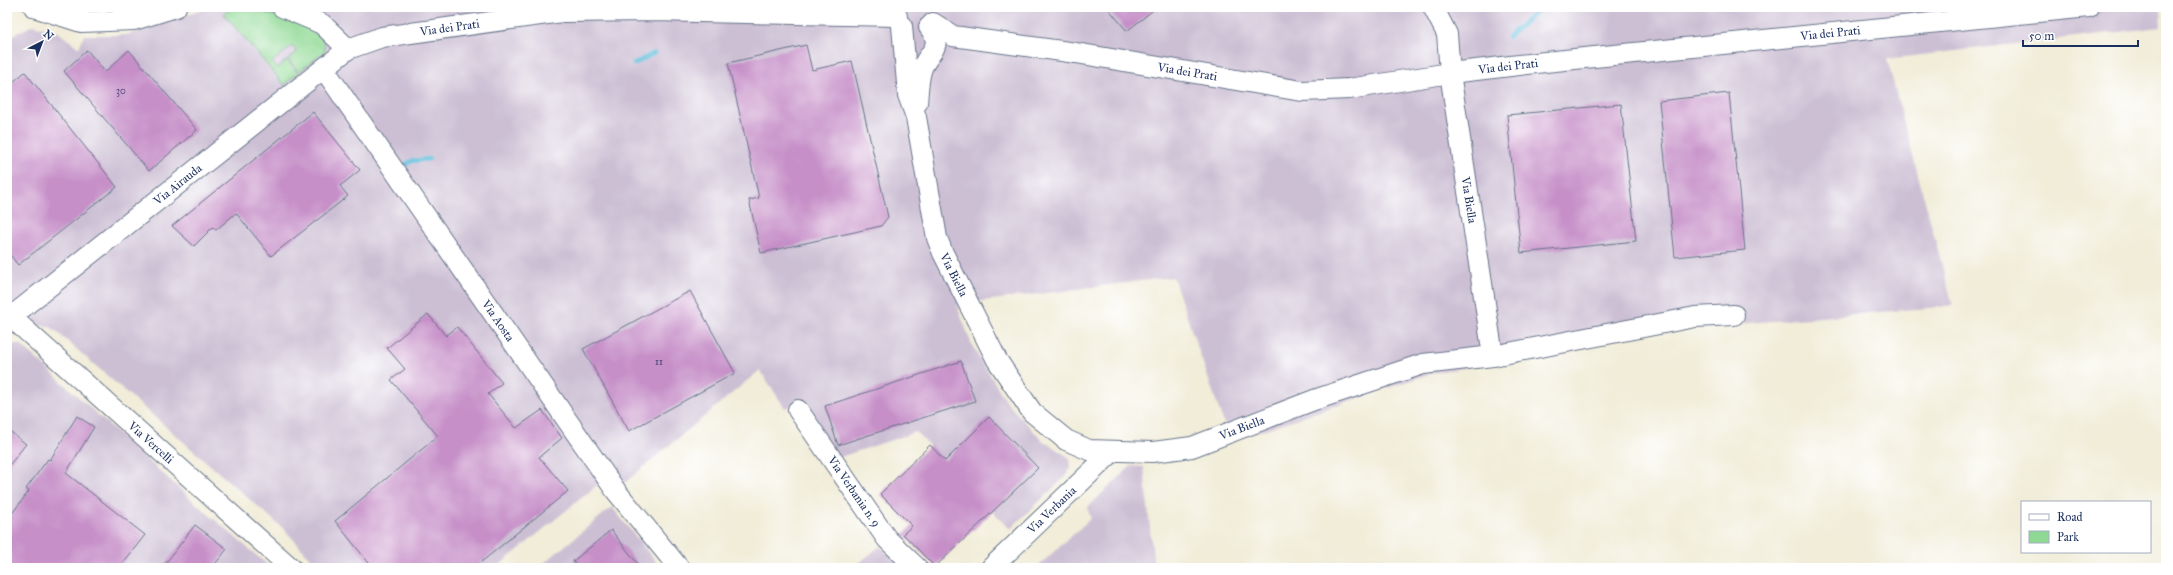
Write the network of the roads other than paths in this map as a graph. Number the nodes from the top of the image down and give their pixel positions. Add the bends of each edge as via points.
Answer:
1 (34, 7) edge
2 (176, 7) edge
3 (282, 7) edge
4 (1432, 7) edge
5 (2089, 7) edge
6 (653, 9) edge
7 (899, 16) edge
8 (932, 19) edge
9 (348, 49) junction
10 (324, 69) junction
11 (1450, 73) junction
12 (916, 117) junction
13 (1734, 315) dead end
14 (9, 318) edge
15 (1493, 356) junction
16 (798, 410) dead end
17 (1112, 452) junction
18 (291, 568) edge
19 (680, 568) edge
20 (918, 568) edge
21 (991, 568) edge

1 - 2 street via 81,22 134,20
3 - 9 street via 322,24
4 - 11 street, Via Biella via 1447,34
5 - 11 street, Via dei Prati
6 - 7 street, Via dei Prati
6 - 9 street, Via dei Prati via 562,12 382,37
7 - 8 street, Via dei Prati via 912,32 918,32
7 - 12 street, Via Biella via 908,95
8 - 11 street, Via dei Prati via 953,36 1076,53 1302,91 1349,89
8 - 12 street, Via Biella via 937,42 921,70
9 - 10 street, Via Airauda
10 - 14 street, Via Airauda
10 - 19 street, Via Aosta via 616,491
11 - 15 street, Via Biella
12 - 17 street, Via Biella via 937,238 996,360 1032,412 1066,440 1089,450
13 - 15 street via 1695,317
14 - 18 street, Via Vercelli
15 - 17 street, Via Biella via 1423,364 1314,400 1192,447 1154,452
16 - 20 street, Via Verbania n. 9 via 887,539
17 - 21 street, Via Verbania

